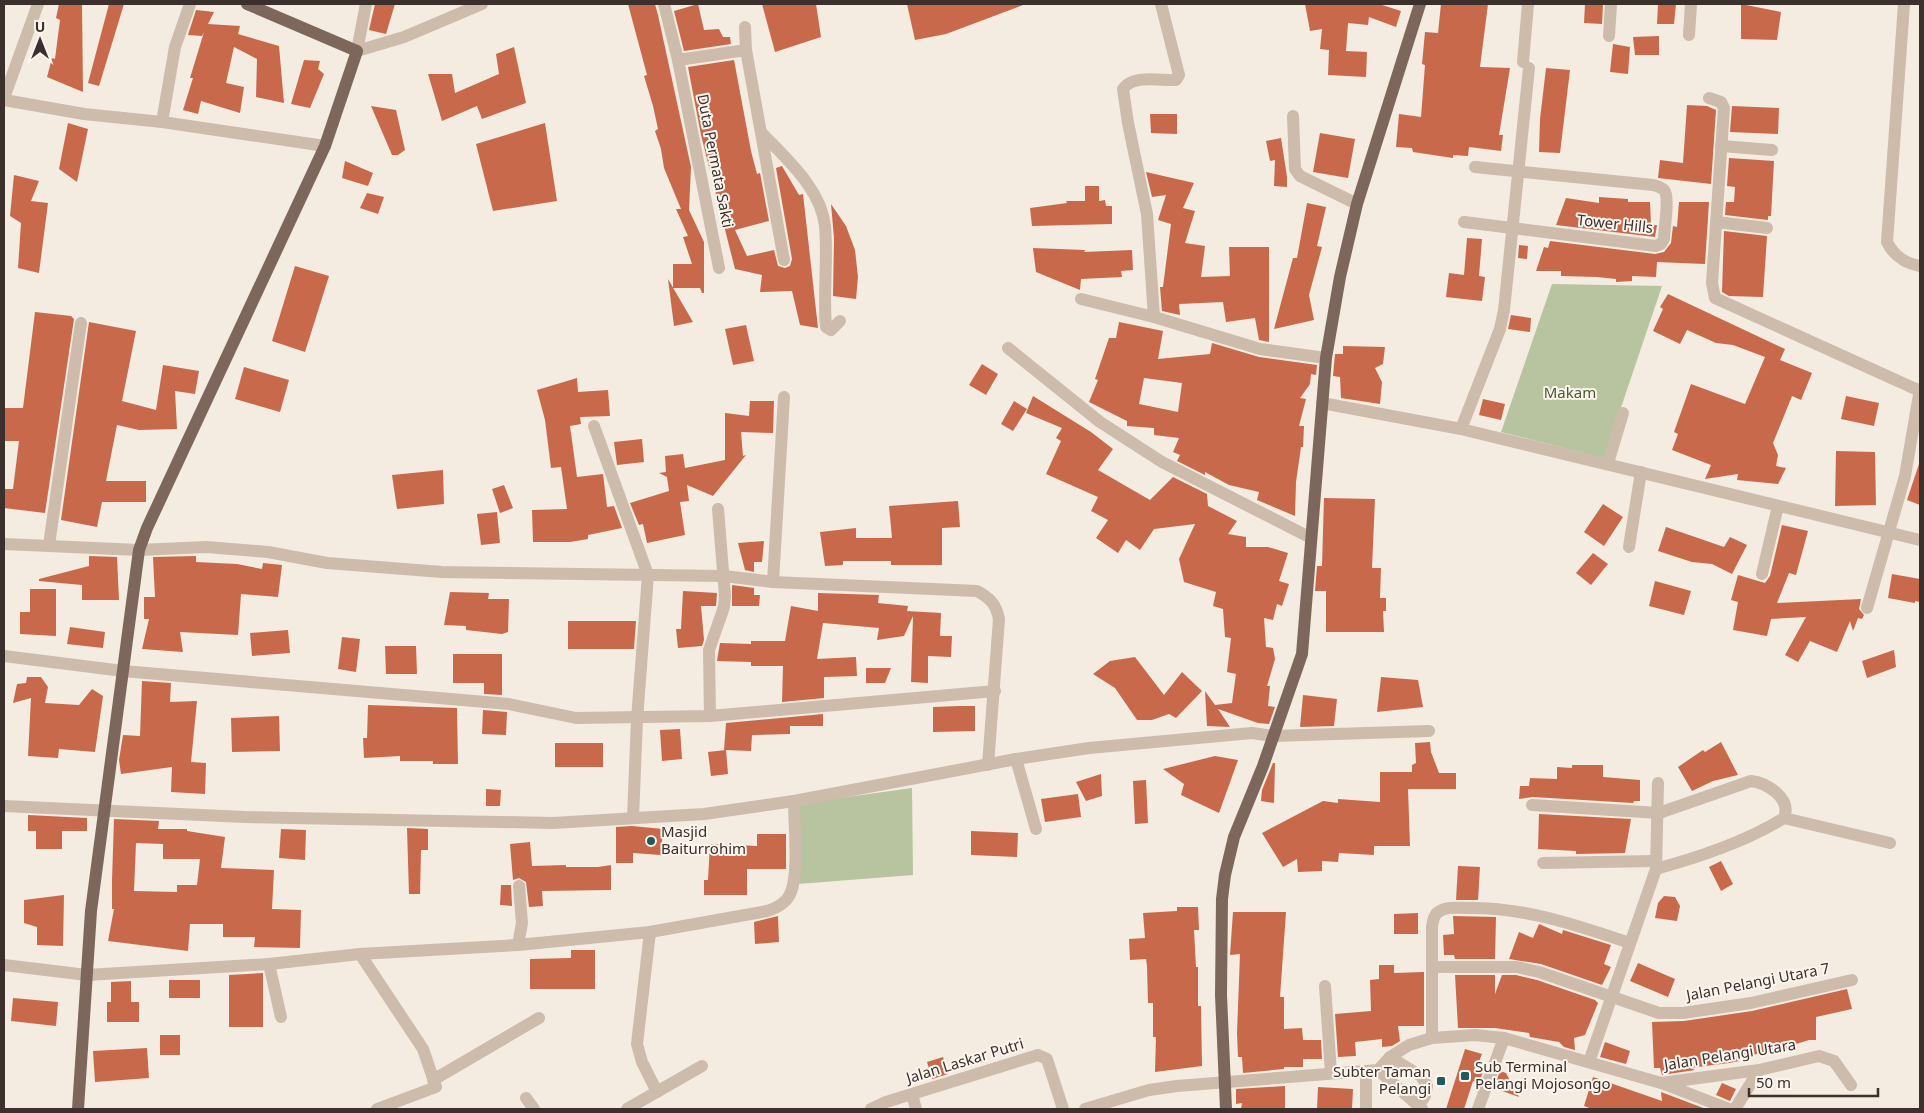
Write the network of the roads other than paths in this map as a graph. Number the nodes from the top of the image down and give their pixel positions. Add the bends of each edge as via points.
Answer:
1 (38, 4) edge
2 (190, 4) edge
3 (247, 4) edge
4 (366, 4) edge
5 (482, 4) edge
6 (664, 4) edge
7 (1161, 4) edge
8 (1420, 4) edge
9 (1528, 4) edge
10 (1611, 4) edge
11 (1691, 4) edge
12 (1904, 4) edge
13 (745, 27) dead end
14 (1689, 35) dead end
15 (1609, 36) dead end
16 (746, 50) junction
17 (357, 51) junction
18 (678, 60) junction
19 (1708, 98) dead end
20 (4, 99) edge
21 (1293, 116) dead end
22 (162, 122) junction
23 (761, 132) junction
24 (325, 146) junction
25 (1721, 146) junction
26 (1772, 150) dead end
27 (1476, 167) dead end
28 (1517, 173) junction
29 (1357, 204) junction
30 (1464, 222) dead end
31 (1716, 222) junction
32 (1512, 228) junction
33 (1767, 228) dead end
34 (784, 260) dead end
35 (1920, 266) edge
36 (719, 268) dead end
37 (1081, 299) dead end
38 (1154, 317) junction
39 (840, 321) dead end
40 (81, 323) dead end
41 (1008, 348) dead end
42 (1326, 358) junction
43 (1920, 390) edge
44 (784, 397) dead end
45 (1322, 404) junction
46 (1622, 413) dead end
47 (594, 426) dead end
48 (1461, 429) junction
49 (1608, 463) junction
50 (1641, 472) junction
51 (1778, 506) junction
52 (718, 509) dead end
53 (1890, 534) junction
54 (1311, 538) junction
55 (1920, 540) edge
56 (4, 544) edge
57 (49, 546) junction
58 (1629, 548) dead end
59 (139, 550) junction
60 (1762, 574) dead end
61 (648, 575) junction
62 (724, 576) junction
63 (773, 582) junction
64 (1868, 608) dead end
65 (4, 656) edge
66 (124, 671) junction
67 (995, 691) junction
68 (710, 716) junction
69 (636, 719) junction
70 (1428, 731) dead end
71 (1273, 736) junction
72 (1016, 759) junction
73 (988, 765) junction
74 (1658, 783) dead end
75 (794, 801) junction
76 (1532, 805) dead end
77 (4, 806) edge
78 (105, 812) junction
79 (1659, 813) junction
80 (633, 818) junction
81 (1784, 818) junction
82 (1036, 829) dead end
83 (1890, 842) dead end
84 (1543, 864) dead end
85 (1656, 865) junction
86 (520, 886) dead end
87 (650, 932) junction
88 (1630, 943) junction
89 (518, 944) junction
90 (360, 954) junction
91 (269, 964) junction
92 (4, 965) edge
93 (1432, 967) junction
94 (87, 975) junction
95 (1852, 980) dead end
96 (1325, 986) dead end
97 (1613, 998) junction
98 (281, 1017) dead end
99 (539, 1018) dead end
100 (1432, 1038) junction
101 (1504, 1038) junction
102 (1390, 1056) junction
103 (1589, 1062) junction
104 (702, 1066) dead end
105 (1372, 1070) junction
106 (1759, 1070) junction
107 (1331, 1073) junction
108 (434, 1080) junction
109 (1225, 1081) junction
110 (1661, 1083) junction
111 (1850, 1085) dead end
112 (658, 1092) junction
113 (912, 1094) junction
114 (526, 1098) dead end
115 (1090, 1108) edge
116 (1420, 1108) edge
117 (78, 1109) edge
118 (377, 1109) edge
119 (534, 1109) edge
120 (627, 1109) edge
121 (871, 1109) edge
122 (916, 1109) edge
123 (1063, 1109) edge
124 (1226, 1109) edge
125 (1366, 1109) edge
126 (1478, 1109) edge
127 (1729, 1109) edge
128 (1735, 1109) edge

1 - 20 street
2 - 22 street via 175,47
3 - 17 main road
4 - 17 street
5 - 17 street via 404,37
6 - 18 street, Duta Permata Sakti
7 - 38 street via 1179,75 1176,80 1137,80 1123,89 1147,214
8 - 29 main road
9 - 28 street
10 - 15 street
11 - 14 street
12 - 35 street via 1887,242 1892,253
13 - 16 street
16 - 18 street
16 - 23 street
17 - 24 main road
18 - 36 street, Duta Permata Sakti
19 - 25 street via 1724,104
20 - 22 street via 84,114
21 - 29 street via 1295,169 1300,176
22 - 24 street
23 - 34 street
23 - 39 street via 803,178 818,204 825,225 826,327 831,330
24 - 59 main road
25 - 26 street
25 - 31 street
27 - 28 street, Tower Hills
28 - 32 street
28 - 32 street, Tower Hills via 1660,187 1667,200 1664,239 1656,246
29 - 42 main road via 1347,241
30 - 32 street, Tower Hills
31 - 33 street
31 - 43 street via 1712,290 1715,298
32 - 48 street via 1500,329
37 - 38 street
38 - 42 street via 1260,349
40 - 57 street
41 - 54 street via 1100,422 1162,462
42 - 45 main road
43 - 53 street via 1905,476
44 - 63 street
45 - 48 street
45 - 54 main road
46 - 49 street
47 - 61 street
48 - 49 street
49 - 50 street
50 - 51 street
50 - 58 street
51 - 53 street
51 - 60 street
52 - 62 street
53 - 55 street
53 - 64 street
54 - 71 main road via 1302,654
56 - 57 street
57 - 59 street
59 - 61 street via 206,547 405,570
59 - 66 main road
61 - 62 street
61 - 69 street
62 - 63 street
62 - 68 street via 724,607 709,650
63 - 67 street via 976,591 989,597 999,619
65 - 66 street
66 - 69 street via 509,704 576,718
66 - 78 main road
67 - 68 street
67 - 73 street
68 - 69 street
69 - 80 street
70 - 71 street
71 - 72 street via 1252,733 1160,741
71 - 109 main road via 1228,859 1222,899 1221,995
72 - 73 street
72 - 82 street
73 - 75 street
74 - 79 street
75 - 80 street via 704,814
75 - 87 street via 794,878 791,893 779,907
76 - 79 street
77 - 78 street
78 - 80 street via 553,823
78 - 94 main road via 91,911
79 - 81 street via 1751,781 1763,782 1783,800 1786,806
79 - 85 street
81 - 83 street
81 - 85 street via 1764,830 1679,863
84 - 85 street
85 - 88 street
86 - 89 street via 522,923
87 - 89 street
87 - 112 street via 637,1049
88 - 93 street via 1563,920 1518,910 1446,908 1433,918
88 - 97 street
89 - 90 street
90 - 91 street
90 - 108 street via 423,1049
91 - 94 street
91 - 98 street
92 - 94 street
93 - 97 street, Jalan Pelangi Utara 7 via 1517,967
93 - 100 street
94 - 117 main road
95 - 97 street, Jalan Pelangi Utara 7 via 1751,1003 1683,1013 1659,1013
96 - 107 street
97 - 103 street
99 - 108 street
100 - 101 street, Jalan Pelangi Utara via 1464,1035
100 - 102 street, Jalan Pelangi Utara via 1409,1045
101 - 103 street, Jalan Pelangi Utara
101 - 126 street
102 - 105 street, Jalan Pelangi Utara
102 - 116 street via 1421,1076 1427,1086
103 - 110 street, Jalan Pelangi Utara
104 - 112 street
105 - 107 street
105 - 116 street
105 - 125 street
106 - 110 street, Jalan Pelangi Utara
106 - 111 street, Jalan Pelangi Utara via 1819,1056 1834,1061
106 - 128 street
107 - 109 street
108 - 118 street via 436,1087
109 - 115 street via 1149,1090
109 - 124 main road
110 - 127 street
112 - 120 street
113 - 121 street, Jalan Laskar Putri
113 - 122 street
113 - 123 street, Jalan Laskar Putri via 1038,1055 1047,1059
114 - 119 street

